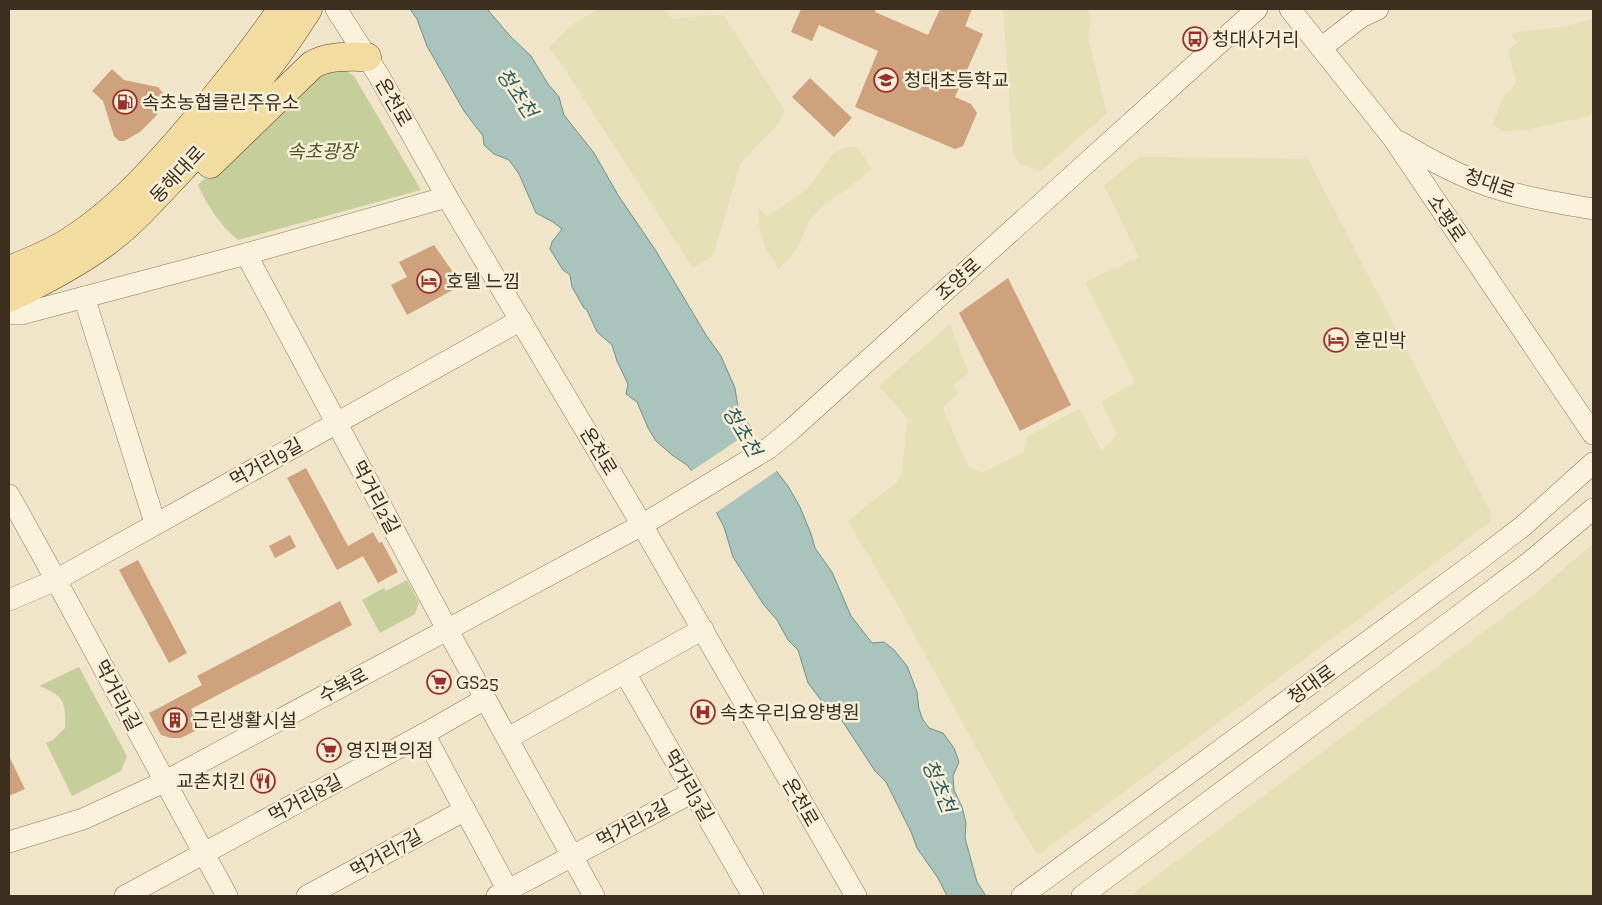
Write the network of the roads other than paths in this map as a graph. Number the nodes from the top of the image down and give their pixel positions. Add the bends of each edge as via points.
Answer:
1 (282, 9) edge
2 (308, 9) edge
3 (336, 9) edge
4 (1257, 9) edge
5 (1290, 9) edge
6 (1378, 9) edge
7 (1321, 48) junction
8 (367, 57) junction
9 (1393, 138) junction
10 (447, 197) junction
11 (1593, 209) edge
12 (105, 243) junction
13 (246, 254) junction
14 (9, 270) edge
15 (84, 297) junction
16 (9, 298) edge
17 (9, 314) edge
18 (521, 320) junction
19 (336, 423) junction
20 (1593, 434) edge
21 (1593, 463) edge
22 (9, 495) edge
23 (1593, 509) edge
24 (156, 523) junction
25 (642, 525) junction
26 (56, 580) junction
27 (9, 600) edge
28 (447, 629) junction
29 (703, 629) junction
30 (625, 673) junction
31 (485, 699) junction
32 (424, 734) junction
33 (508, 738) junction
34 (164, 782) junction
35 (693, 792) junction
36 (465, 810) junction
37 (820, 836) junction
38 (9, 842) edge
39 (204, 853) junction
40 (573, 855) junction
41 (505, 894) edge
42 (750, 895) edge
43 (125, 896) edge
44 (227, 896) edge
45 (307, 896) edge
46 (594, 896) edge
47 (846, 896) edge
48 (856, 896) edge
49 (1022, 896) edge
50 (1082, 896) edge

1 - 14 main road, 동해대로 via 223,89 122,201 66,244
2 - 12 main road, 동해대로 via 250,92 219,128 143,210
3 - 8 street, 온천로
4 - 25 street, 조양로 via 791,430 769,448
5 - 7 street, 소평로
6 - 7 street via 1361,17
7 - 9 street, 소평로
8 - 10 street, 온천로
8 - 12 main road via 331,58 312,65 190,183 159,208
9 - 11 street, 청대로 via 1430,161 1489,186
9 - 20 street, 소평로
10 - 13 street
10 - 18 street, 온천로
12 - 16 main road, 동해대로 via 69,267
13 - 15 street
13 - 19 street, 먹거리2길
15 - 17 street via 21,314
15 - 24 street
18 - 19 street, 먹거리9길
18 - 25 street, 온천로
19 - 24 street, 먹거리9길
19 - 28 street, 먹거리2길
21 - 49 street, 청대로 via 1530,520 1487,553
22 - 26 street, 먹거리1길
23 - 50 street, 청대로 via 1458,618
24 - 26 street, 먹거리9길
25 - 28 street, 수복로
25 - 29 street, 온천로
26 - 27 street, 먹거리9길
26 - 34 street, 먹거리1길
28 - 31 street, 먹거리2길
28 - 34 street, 수복로
29 - 30 street
29 - 37 street, 온천로
30 - 33 street
30 - 35 street, 먹거리3길
31 - 32 street, 먹거리8길
31 - 33 street, 먹거리2길
32 - 36 street
32 - 39 street, 먹거리8길
33 - 40 street, 먹거리2길
34 - 38 street, 수복로 via 83,819
34 - 39 street, 먹거리1길
35 - 40 street, 먹거리2길
35 - 42 street, 먹거리3길
36 - 41 street
36 - 45 street, 먹거리7길
37 - 47 street
37 - 48 street, 온천로
39 - 43 street, 먹거리8길
39 - 44 street, 먹거리1길
40 - 41 street
40 - 46 street, 먹거리2길

